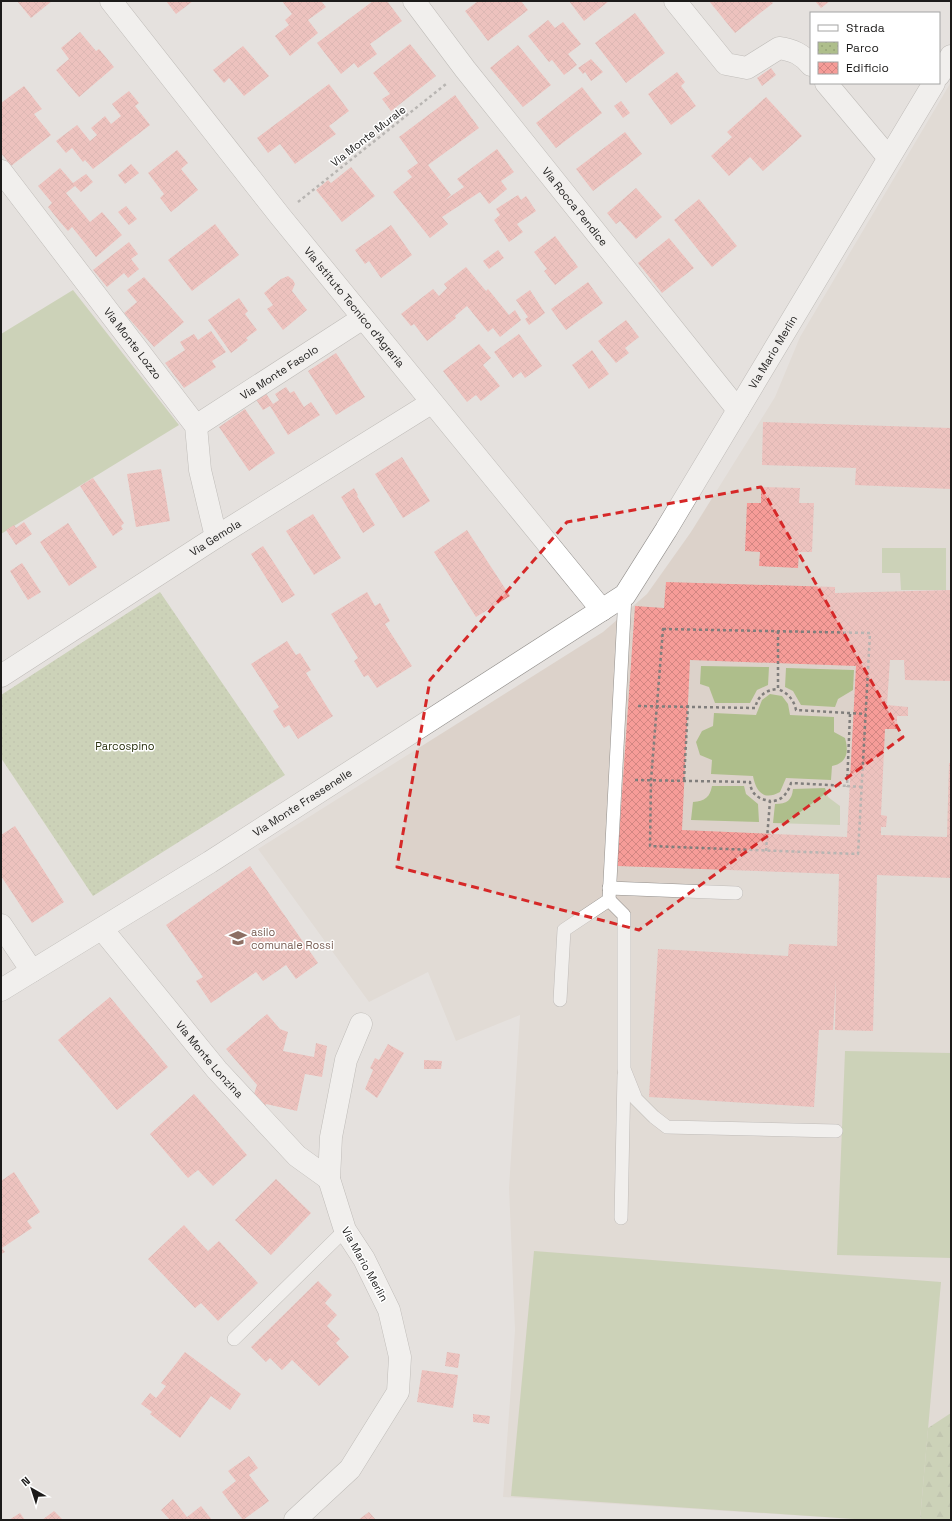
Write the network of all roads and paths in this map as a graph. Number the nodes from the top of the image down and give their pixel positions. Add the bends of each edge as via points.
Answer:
1 (111, 1) edge
2 (414, 1) edge
3 (675, 1) edge
4 (951, 56) edge
5 (810, 64) edge
6 (466, 70) junction
7 (940, 73) edge
8 (827, 84) edge
9 (933, 84) edge
10 (888, 157) junction
11 (1, 171) edge
12 (280, 216) junction
13 (363, 318) junction
14 (432, 403) junction
15 (738, 410) junction
16 (196, 426) junction
17 (216, 538) junction
18 (625, 595) junction
19 (602, 610) junction
20 (778, 631) junction
21 (1, 676) edge
22 (778, 689) junction
23 (656, 705) junction
24 (688, 705) junction
25 (620, 706) junction
26 (850, 714) junction
27 (866, 714) junction
28 (616, 780) junction
29 (651, 780) junction
30 (684, 780) junction
31 (848, 786) junction
32 (862, 787) junction
33 (770, 801) junction
34 (766, 851) junction
35 (736, 893) dead end
36 (609, 894) junction
37 (1, 924) edge
38 (102, 929) junction
39 (32, 971) junction
40 (1, 990) edge
41 (560, 1000) dead end
42 (361, 1024) dead end
43 (624, 1069) junction
44 (836, 1131) dead end
45 (328, 1179) junction
46 (621, 1218) dead end
47 (345, 1230) junction
48 (234, 1339) dead end
49 (295, 1520) edge

1 - 12 street, Via Istituto Tecnico d'Agraria
2 - 6 street, Via Rocca Pendice
3 - 5 street via 726,64 747,68 779,48 790,49 804,56
4 - 7 street
6 - 12 path, Via Monte Murale
6 - 15 street, Via Rocca Pendice
8 - 10 street
9 - 10 street, Via Mario Merlin
10 - 15 street, Via Mario Merlin
11 - 16 street, Via Monte Lozzo
12 - 13 street, Via Istituto Tecnico d'Agraria
13 - 14 street, Via Istituto Tecnico d'Agraria
13 - 16 street, Via Monte Fasolo
14 - 17 street, Via Gemola
14 - 19 street, Via Istituto Tecnico d'Agraria
15 - 18 street, Via Mario Merlin
16 - 17 street via 200,470
17 - 21 street, Via Gemola
18 - 19 street, Via Mario Merlin
18 - 25 lane
19 - 38 street, Via Monte Frassenelle
20 - 22 path
20 - 23 path via 663,629
20 - 27 path via 870,633
22 - 24 path via 760,696 755,708
22 - 26 path via 791,698 796,710
23 - 24 path
23 - 25 path
23 - 29 path
24 - 30 path
25 - 28 lane
26 - 27 path
26 - 31 path
27 - 32 path
28 - 29 path
28 - 36 lane
29 - 30 path
29 - 34 path via 650,846
30 - 33 path via 750,782 760,800
31 - 32 path
31 - 33 path via 791,783 782,798 776,802
32 - 34 path via 858,854
33 - 34 path
35 - 36 lane
36 - 41 lane via 564,930
36 - 43 lane via 624,915
37 - 39 street
38 - 39 street, Via Monte Frassenelle
38 - 45 street, Via Monte Lonzina via 218,1070 296,1156
39 - 40 street, Via Monte Frassenelle
42 - 45 street, Via Mario Merlin via 346,1060 331,1137
43 - 44 lane via 636,1099 667,1126
43 - 46 lane
45 - 47 street, Via Mario Merlin
47 - 48 lane
47 - 49 street, Via Mario Merlin via 364,1259 389,1310 400,1357 398,1392 350,1469

